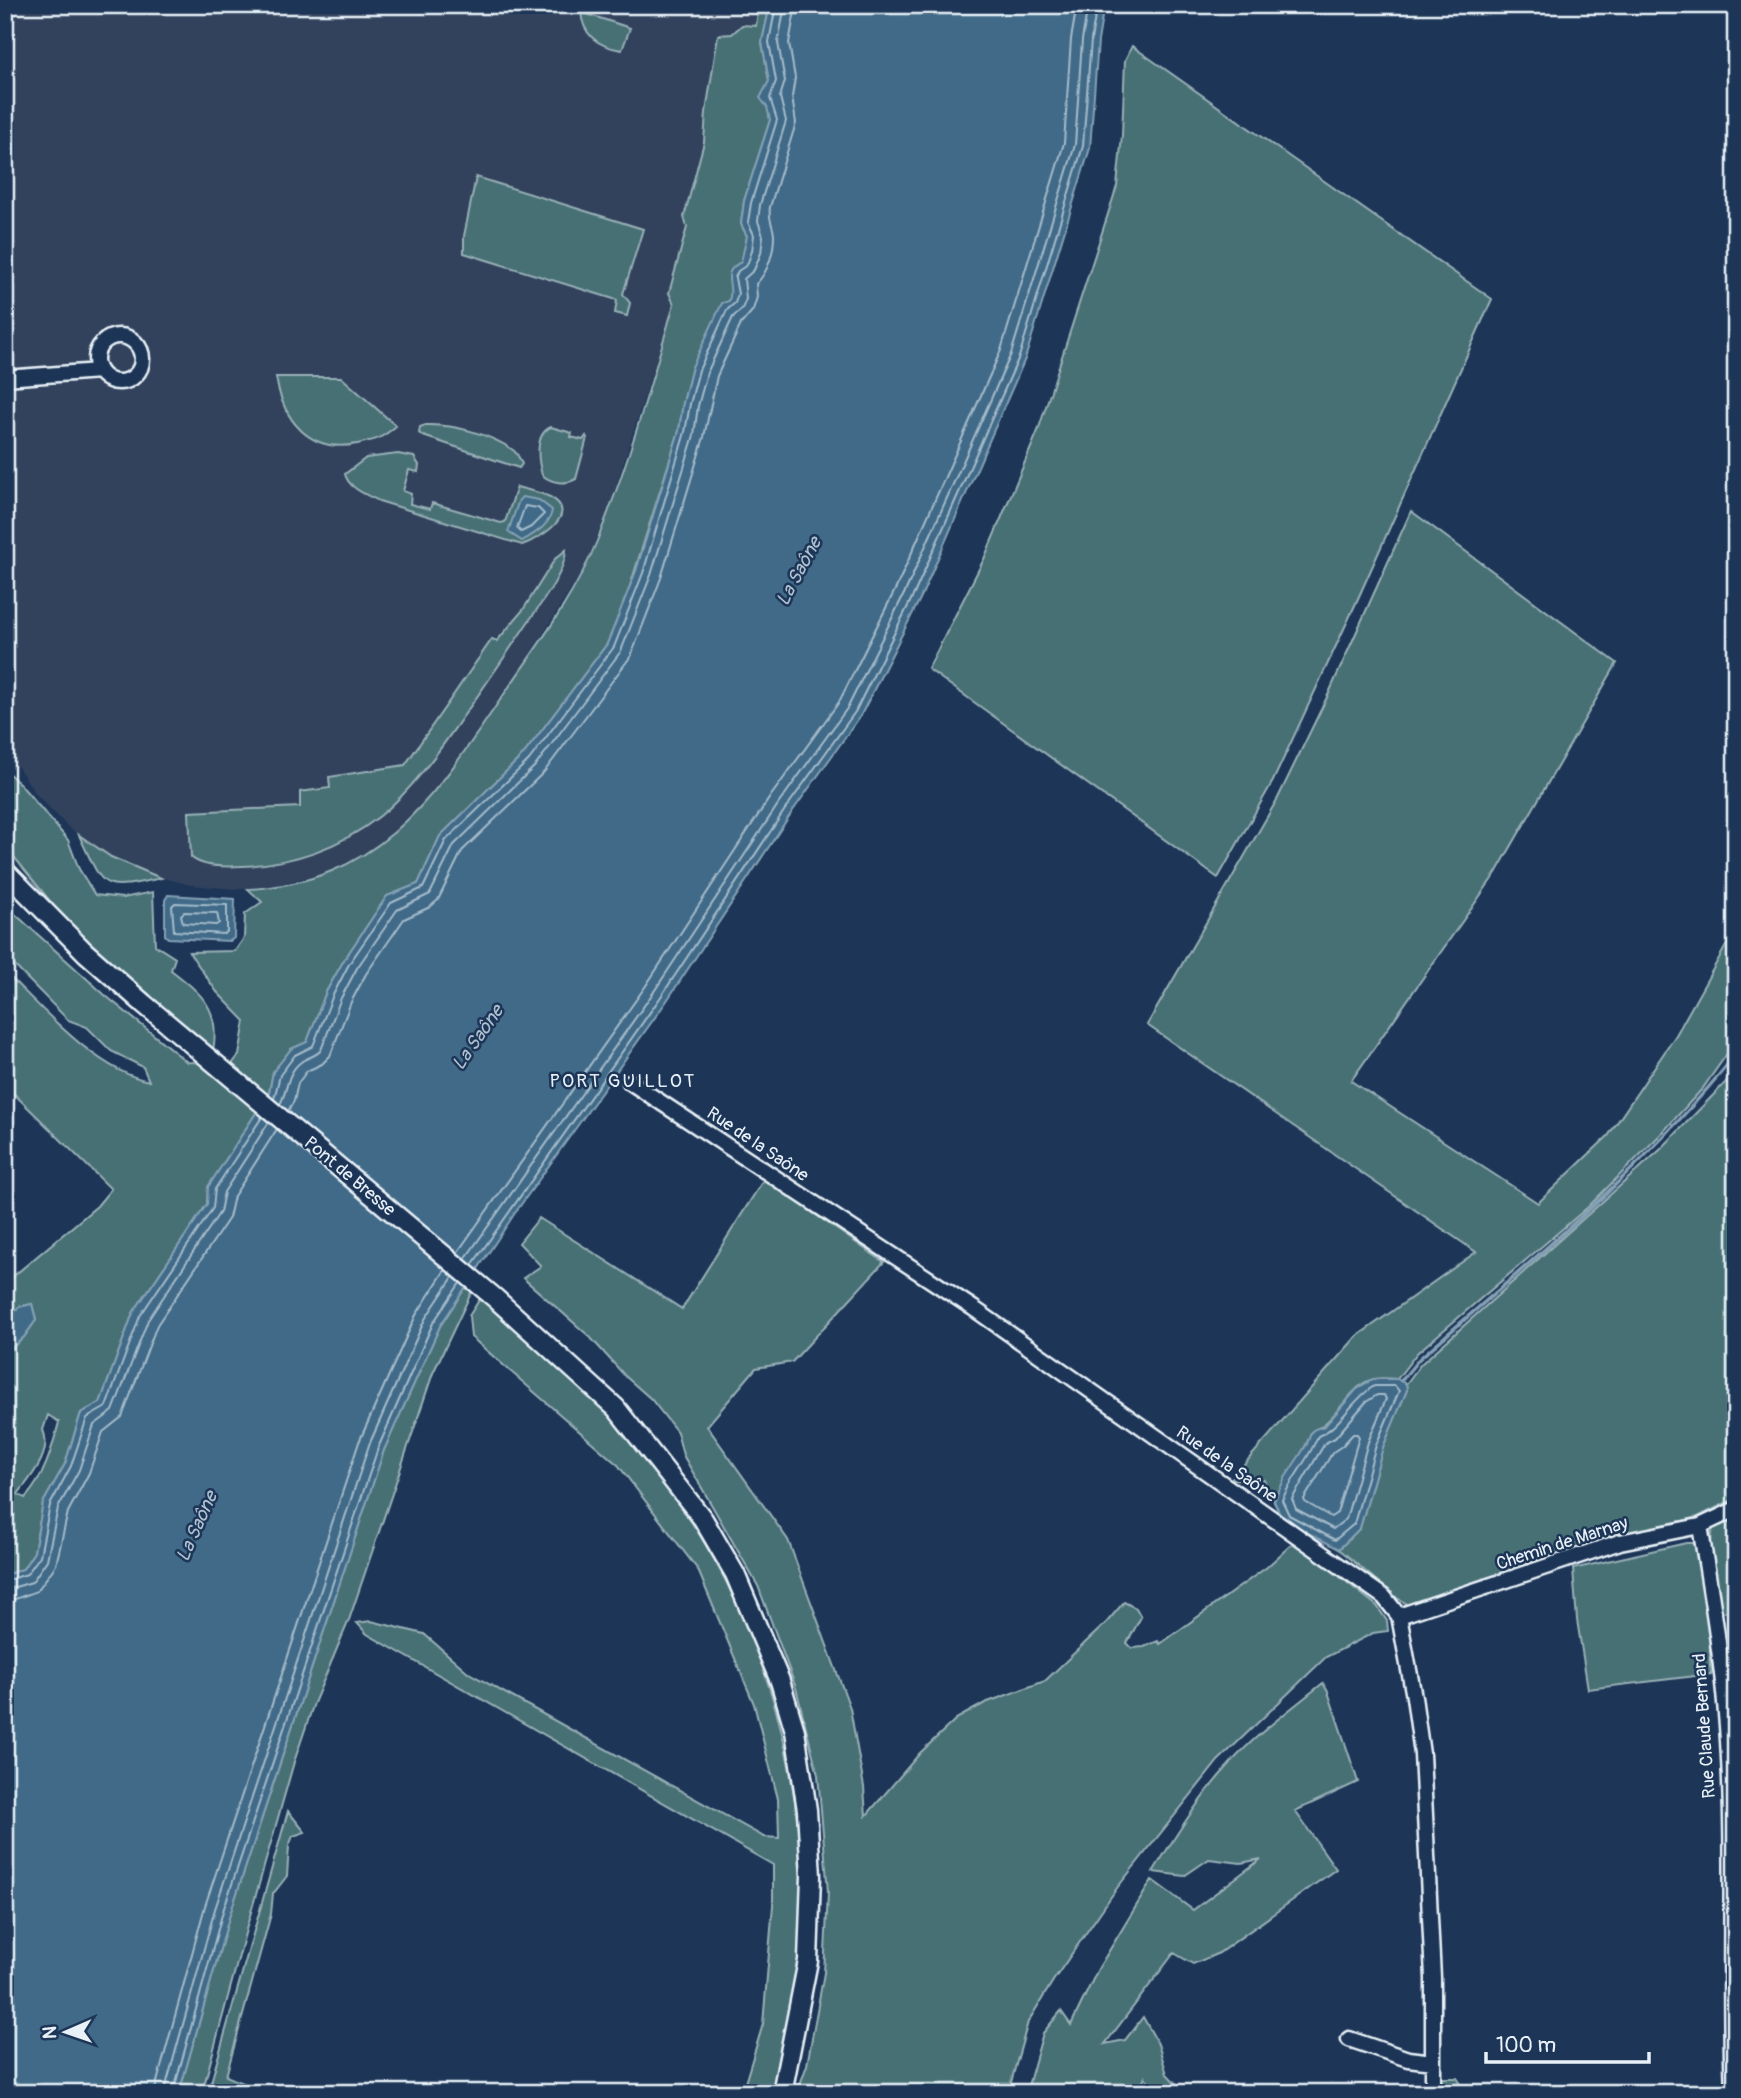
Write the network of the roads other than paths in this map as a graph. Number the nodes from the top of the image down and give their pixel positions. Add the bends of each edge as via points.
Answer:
1 (99, 371) dead end
2 (5, 378) edge
3 (5, 871) edge
4 (630, 1082) dead end
5 (1736, 1509) edge
6 (1700, 1526) junction
7 (1399, 1616) junction
8 (1349, 2039) dead end
9 (1433, 2062) junction
10 (782, 2093) edge
11 (1433, 2093) edge
12 (1733, 2093) edge

1 - 2 street
3 - 10 main road, Pont de Bresse via 85,952 495,1298 616,1408 703,1519 735,1574 780,1681 795,1731 807,1810 811,1877 808,1961
4 - 7 street, Rue de la Saône via 973,1308 1384,1597
5 - 6 street, Chemin de Marnay
6 - 7 street, Chemin de Marnay via 1620,1542
6 - 12 street, Rue Claude Bernard via 1727,1727
7 - 9 street via 1422,1754 1430,1875
8 - 9 street via 1408,2059
9 - 11 street

